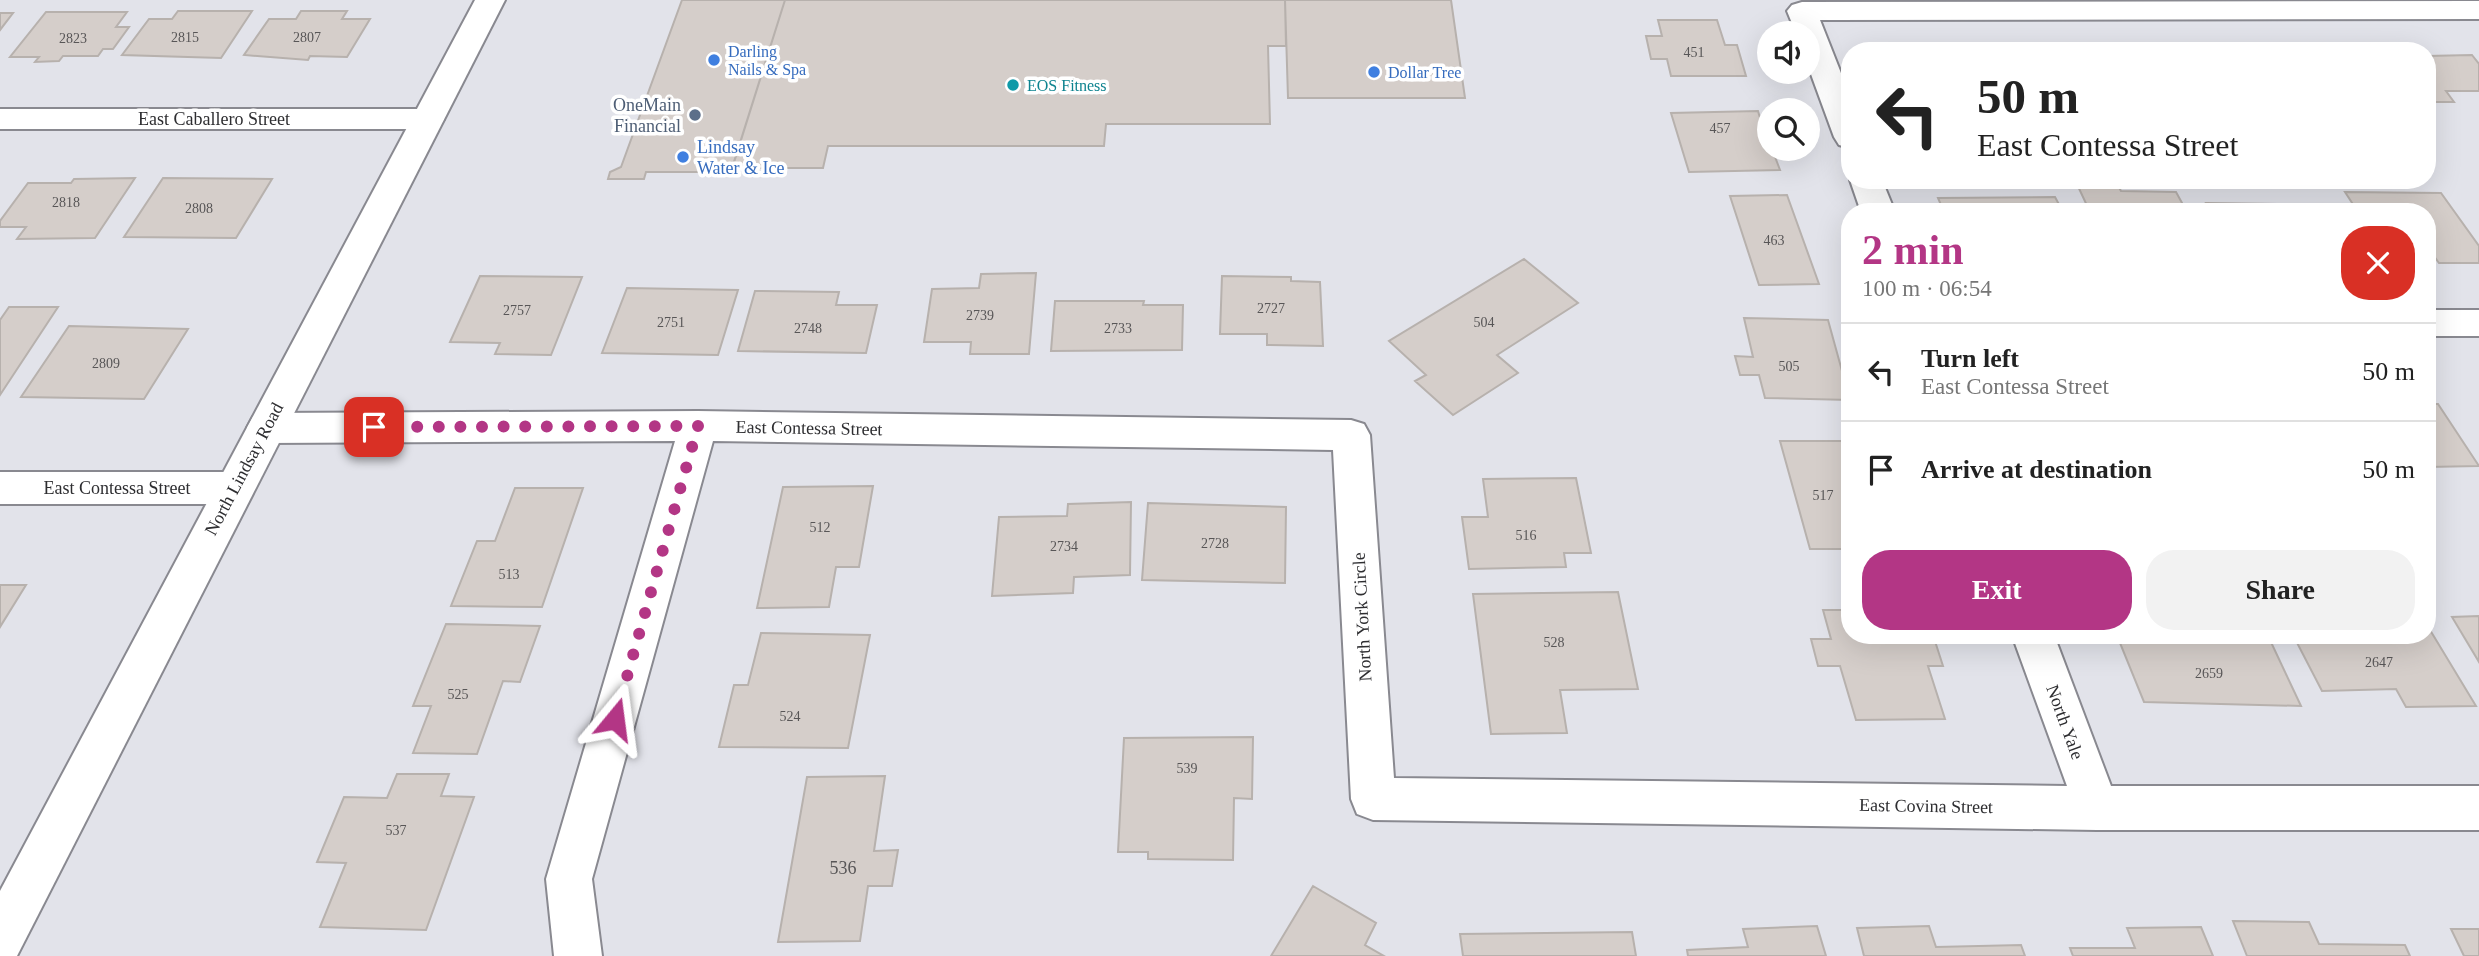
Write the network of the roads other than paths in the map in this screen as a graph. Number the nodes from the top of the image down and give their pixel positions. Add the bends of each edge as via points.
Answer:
1 (490, 0) edge
2 (2081, 5) edge
3 (2479, 10) edge
4 (1841, 114) edge
5 (428, 118) junction
6 (0, 119) edge
7 (2436, 323) edge
8 (2479, 323) edge
9 (698, 426) junction
10 (266, 428) junction
11 (1351, 435) joint
12 (0, 488) edge
13 (234, 488) junction
14 (2036, 644) edge
15 (1373, 799) joint
16 (2479, 807) edge
17 (2096, 808) junction
18 (0, 939) edge
19 (578, 956) edge

1 - 5 street, North Lindsay Road
2 - 3 street
2 - 4 street via 1802,11
5 - 6 street, East Caballero Street
5 - 10 street, North Lindsay Road
7 - 8 street
9 - 10 street, East Contessa Street
9 - 11 street, East Contessa Street
9 - 19 street via 569,879
10 - 13 street, North Lindsay Road
11 - 15 street, North York Circle
12 - 13 street, East Contessa Street
13 - 18 street, North Lindsay Road
14 - 17 street, North Yale
15 - 17 street, East Covina Street
16 - 17 street, East Covina Street

